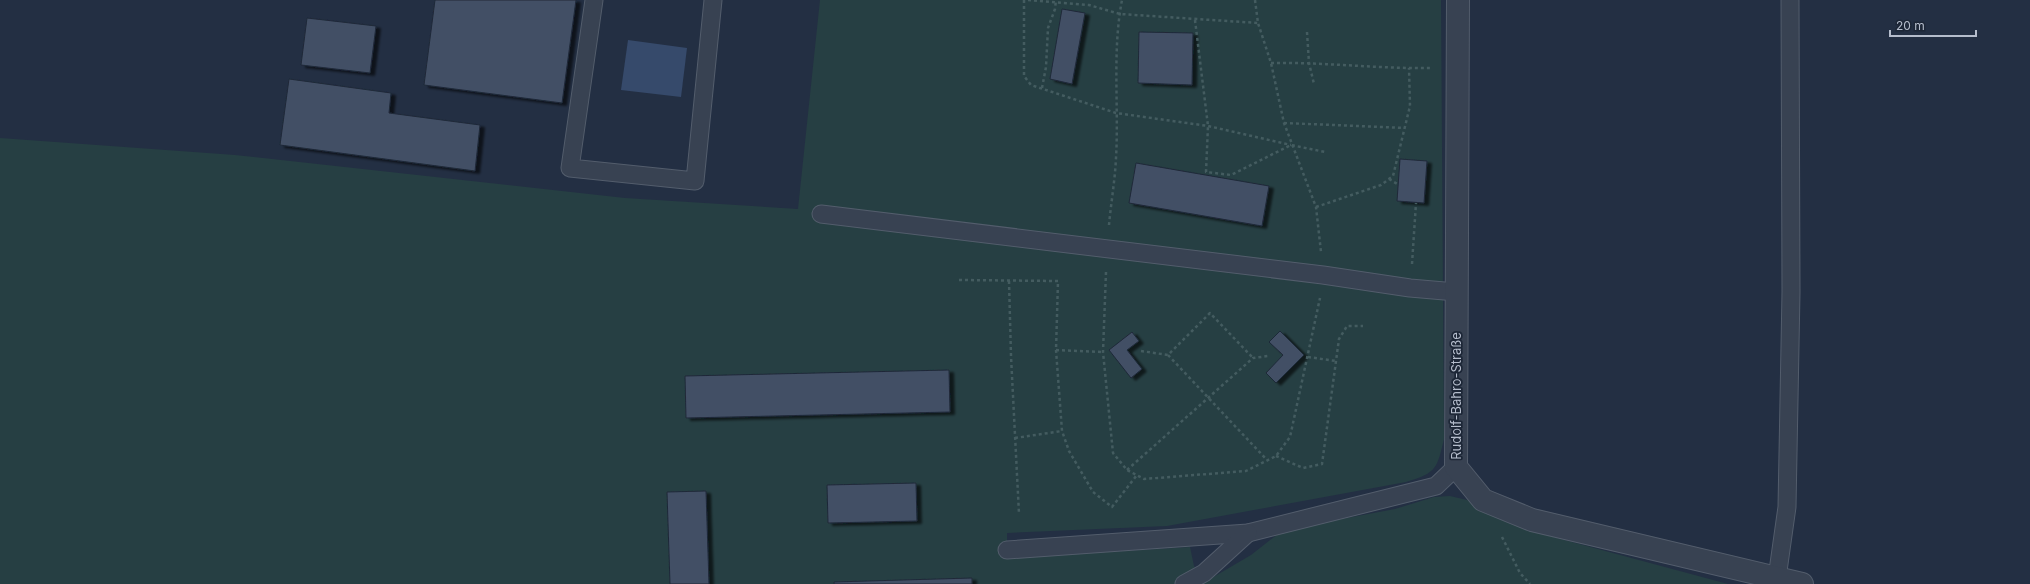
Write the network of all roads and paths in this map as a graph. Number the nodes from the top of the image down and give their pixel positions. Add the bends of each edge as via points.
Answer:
1 (594, 0) edge
2 (1024, 0) edge
3 (1028, 0) edge
4 (1122, 0) edge
5 (1255, 0) edge
6 (1458, 0) edge
7 (1790, 0) edge
8 (709, 1) edge
9 (1056, 2) edge
10 (1120, 14) junction
11 (1196, 20) junction
12 (1258, 23) junction
13 (1308, 32) dead end
14 (1271, 63) junction
15 (1309, 63) junction
16 (1410, 68) junction
17 (1457, 68) junction
18 (1314, 84) dead end
19 (1042, 88) junction
20 (1116, 113) junction
21 (1284, 123) junction
22 (1208, 126) junction
23 (1404, 128) junction
24 (1291, 145) junction
25 (1325, 152) dead end
26 (1389, 179) junction
27 (1399, 185) dead end
28 (1416, 203) dead end
29 (1316, 207) junction
30 (821, 214) dead end
31 (1106, 249) junction
32 (1323, 274) junction
33 (959, 280) dead end
34 (1009, 280) junction
35 (1410, 288) junction
36 (1456, 292) junction
37 (1363, 326) dead end
38 (1056, 350) junction
39 (1141, 351) dead end
40 (1103, 352) junction
41 (1168, 354) junction
42 (1268, 356) dead end
43 (1308, 357) junction
44 (1253, 358) junction
45 (1336, 361) junction
46 (1208, 398) junction
47 (1062, 431) junction
48 (1015, 438) junction
49 (1276, 456) junction
50 (1267, 460) junction
51 (1456, 467) junction
52 (1127, 470) junction
53 (1137, 475) junction
54 (1484, 500) junction
55 (1019, 514) dead end
56 (1248, 533) junction
57 (1007, 550) dead end
58 (1777, 578) junction
59 (1184, 584) edge
60 (1530, 584) edge
61 (1802, 584) edge

1 - 8 lane via 570,168 695,181
2 - 19 path via 1024,76 1031,85
3 - 9 path
4 - 10 path
5 - 12 path
6 - 17 street, Rudolf-Bahro-Straße
7 - 58 lane via 1791,292 1788,499
9 - 10 path via 1090,5
9 - 19 path via 1048,28 1047,60
10 - 11 path
10 - 20 path
11 - 12 path
11 - 22 path
12 - 14 path
13 - 15 path
14 - 15 path
14 - 21 path
15 - 16 path
15 - 18 path
16 - 17 path
16 - 23 path via 1410,106
17 - 36 street, Rudolf-Bahro-Straße
19 - 20 path
20 - 22 path
20 - 31 path via 1116,158
21 - 23 path
21 - 24 path
22 - 24 path
22 - 24 path via 1206,172 1231,175
23 - 26 path via 1393,176
24 - 25 path
24 - 29 path
26 - 27 path
26 - 29 path via 1381,185
28 - 35 path
29 - 32 path
30 - 31 lane
31 - 32 lane
31 - 40 path
32 - 35 lane
32 - 43 path
33 - 34 path
34 - 38 path via 1058,281
34 - 48 path
35 - 36 lane
36 - 51 street, Rudolf-Bahro-Straße
37 - 45 path via 1347,326 1339,339
38 - 40 path
38 - 47 path
39 - 41 path
40 - 52 path via 1113,453
41 - 44 path via 1210,313
41 - 46 path
42 - 44 path
43 - 45 path
43 - 49 path via 1290,436
44 - 46 path
45 - 49 path via 1322,464 1303,468
46 - 50 path
46 - 52 path
47 - 48 path
47 - 53 path via 1069,451 1093,492 1112,507
48 - 55 path
49 - 50 path
50 - 53 path via 1246,471 1144,479
51 - 54 street, Rudolf-Bahro-Straße
51 - 56 lane via 1436,486
52 - 53 path
54 - 58 street, Rudolf-Bahro-Straße via 1532,520
54 - 60 path via 1520,573
56 - 57 lane
56 - 59 lane via 1204,572
58 - 61 street, Rudolf-Bahro-Straße

